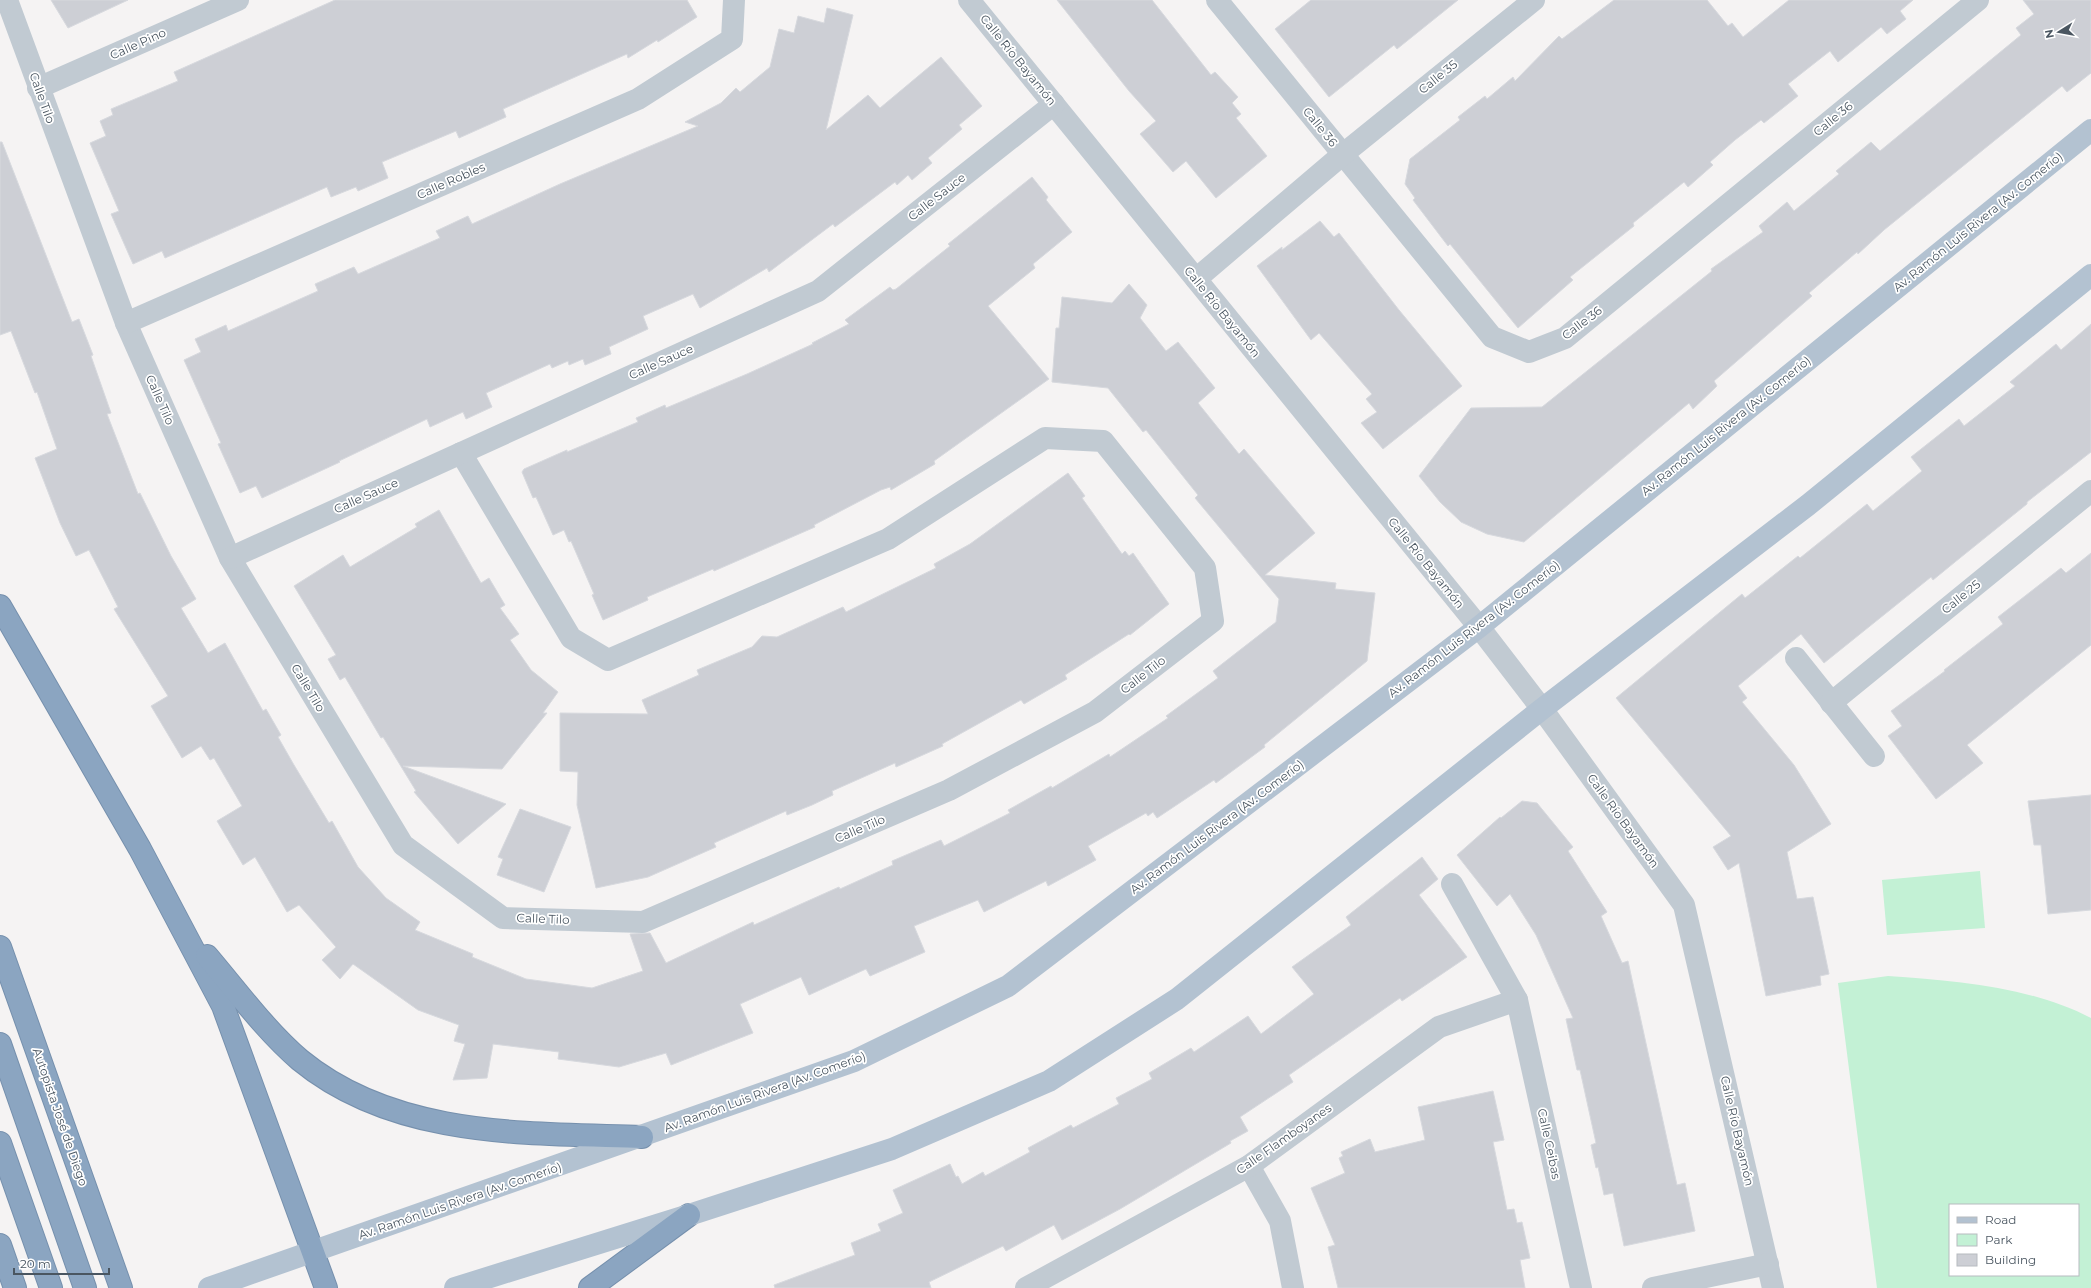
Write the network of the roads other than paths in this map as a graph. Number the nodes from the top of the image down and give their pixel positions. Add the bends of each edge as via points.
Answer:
1 (7, 0) edge
2 (238, 0) edge
3 (734, 0) edge
4 (969, 0) edge
5 (1217, 0) edge
6 (1534, 0) edge
7 (1978, 0) edge
8 (38, 88) junction
9 (1054, 104) junction
10 (2091, 130) edge
11 (1342, 155) junction
12 (2091, 275) edge
13 (1196, 279) junction
14 (126, 323) junction
15 (461, 453) junction
16 (2091, 492) edge
17 (230, 558) junction
18 (0, 606) edge
19 (1479, 627) junction
20 (1796, 658) dead end
21 (1831, 703) junction
22 (1542, 709) junction
23 (1874, 756) dead end
24 (1452, 884) dead end
25 (180, 924) junction
26 (0, 946) edge
27 (1517, 1000) junction
28 (0, 1044) edge
29 (642, 1137) junction
30 (0, 1143) edge
31 (1249, 1166) junction
32 (689, 1215) junction
33 (0, 1245) edge
34 (312, 1253) junction
35 (1768, 1264) junction
36 (15, 1288) edge
37 (51, 1288) edge
38 (85, 1288) edge
39 (121, 1288) edge
40 (209, 1288) edge
41 (326, 1288) edge
42 (455, 1288) edge
43 (590, 1288) edge
44 (1026, 1288) edge
45 (1293, 1288) edge
46 (1581, 1288) edge
47 (1653, 1288) edge
48 (1773, 1288) edge

1 - 8 street, Calle Tilo
2 - 8 street, Calle Pino
3 - 14 street, Calle Robles via 732,39 638,99
4 - 9 street, Calle Río Bayamón
5 - 11 street, Calle 36
6 - 11 street, Calle 35
7 - 11 street, Calle 36 via 1565,338 1530,352 1492,337
8 - 14 street, Calle Tilo
9 - 13 street, Calle Río Bayamón
9 - 15 street, Calle Sauce via 818,291
10 - 19 main road, Av. Ramón Luis Rivera (Av. Comerío)
11 - 13 street, Calle 35
12 - 22 main road via 1808,504
13 - 19 street, Calle Río Bayamón
14 - 17 street, Calle Tilo
15 - 17 street, Calle Sauce
15 - 17 street, Calle Tilo via 571,638 608,660 888,539 1045,438 1103,441 1205,568 1213,621 1095,712 949,790 643,922 503,918 403,845
16 - 21 street, Calle 25
18 - 25 highway via 140,849
19 - 22 street, Calle Río Bayamón
19 - 29 main road, Av. Ramón Luis Rivera (Av. Comerío) via 1008,986 854,1061
20 - 21 street
21 - 23 street
22 - 32 main road via 1177,999 1049,1081 892,1149
22 - 35 street, Calle Río Bayamón via 1684,905
24 - 27 street, Calle Ceibas
25 - 29 highway via 261,1020 300,1060 347,1091 428,1121 494,1130
25 - 34 highway via 223,1006
26 - 39 highway, Autopista José de Diego
27 - 31 street, Calle Flamboyanes via 1439,1027
27 - 46 street, Calle Ceibas
28 - 38 highway
29 - 34 main road, Av. Ramón Luis Rivera (Av. Comerío)
30 - 37 highway
31 - 44 street, Calle Flamboyanes
31 - 45 street via 1280,1221
32 - 42 main road
32 - 43 highway
33 - 36 highway
34 - 40 main road, Av. Ramón Luis Rivera (Av. Comerío)
34 - 41 highway
35 - 47 street
35 - 48 street, Calle Río Bayamón

